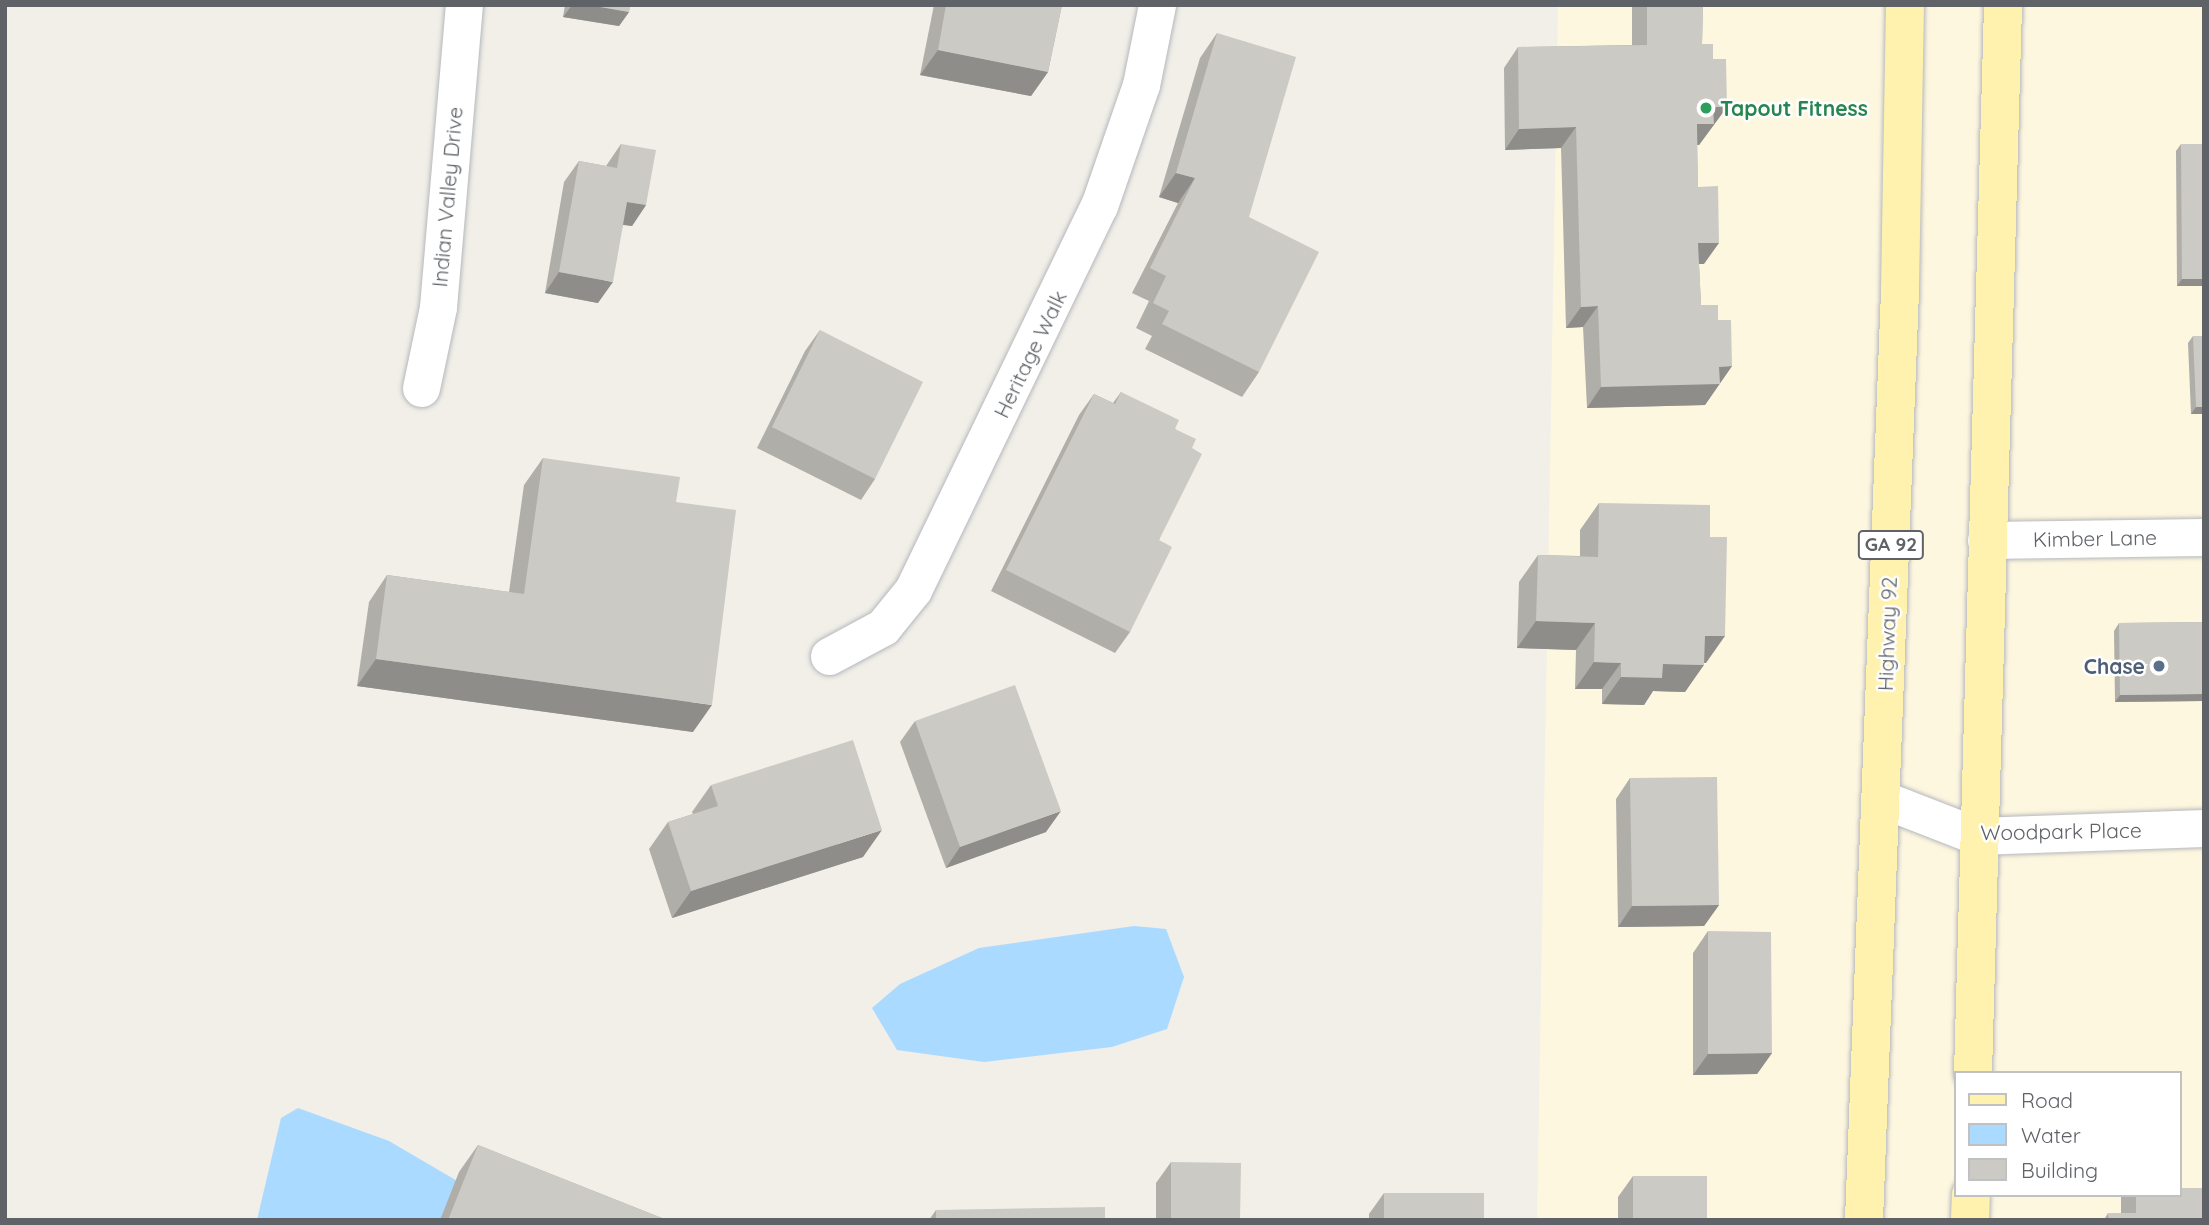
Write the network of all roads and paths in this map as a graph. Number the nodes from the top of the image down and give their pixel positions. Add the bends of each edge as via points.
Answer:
1 (464, 5) edge
2 (1157, 5) edge
3 (1905, 5) edge
4 (2003, 5) edge
5 (421, 388) dead end
6 (2204, 537) edge
7 (1986, 540) junction
8 (829, 656) dead end
9 (1882, 799) junction
10 (2204, 828) edge
11 (1977, 836) junction
12 (1973, 1071) edge
13 (1971, 1197) edge
14 (1864, 1220) edge
15 (1970, 1220) edge

1 - 5 street, Indian Valley Drive via 438,306
2 - 8 street, Heritage Walk via 1141,85 1099,206 913,590 883,627
3 - 9 main road, Highway 92 / GA 92
4 - 7 main road
6 - 7 street, Kimber Lane
7 - 11 main road
9 - 11 street, Woodpark Place
9 - 14 main road, Highway 92 / GA 92
10 - 11 street, Woodpark Place
11 - 12 main road
13 - 15 main road

